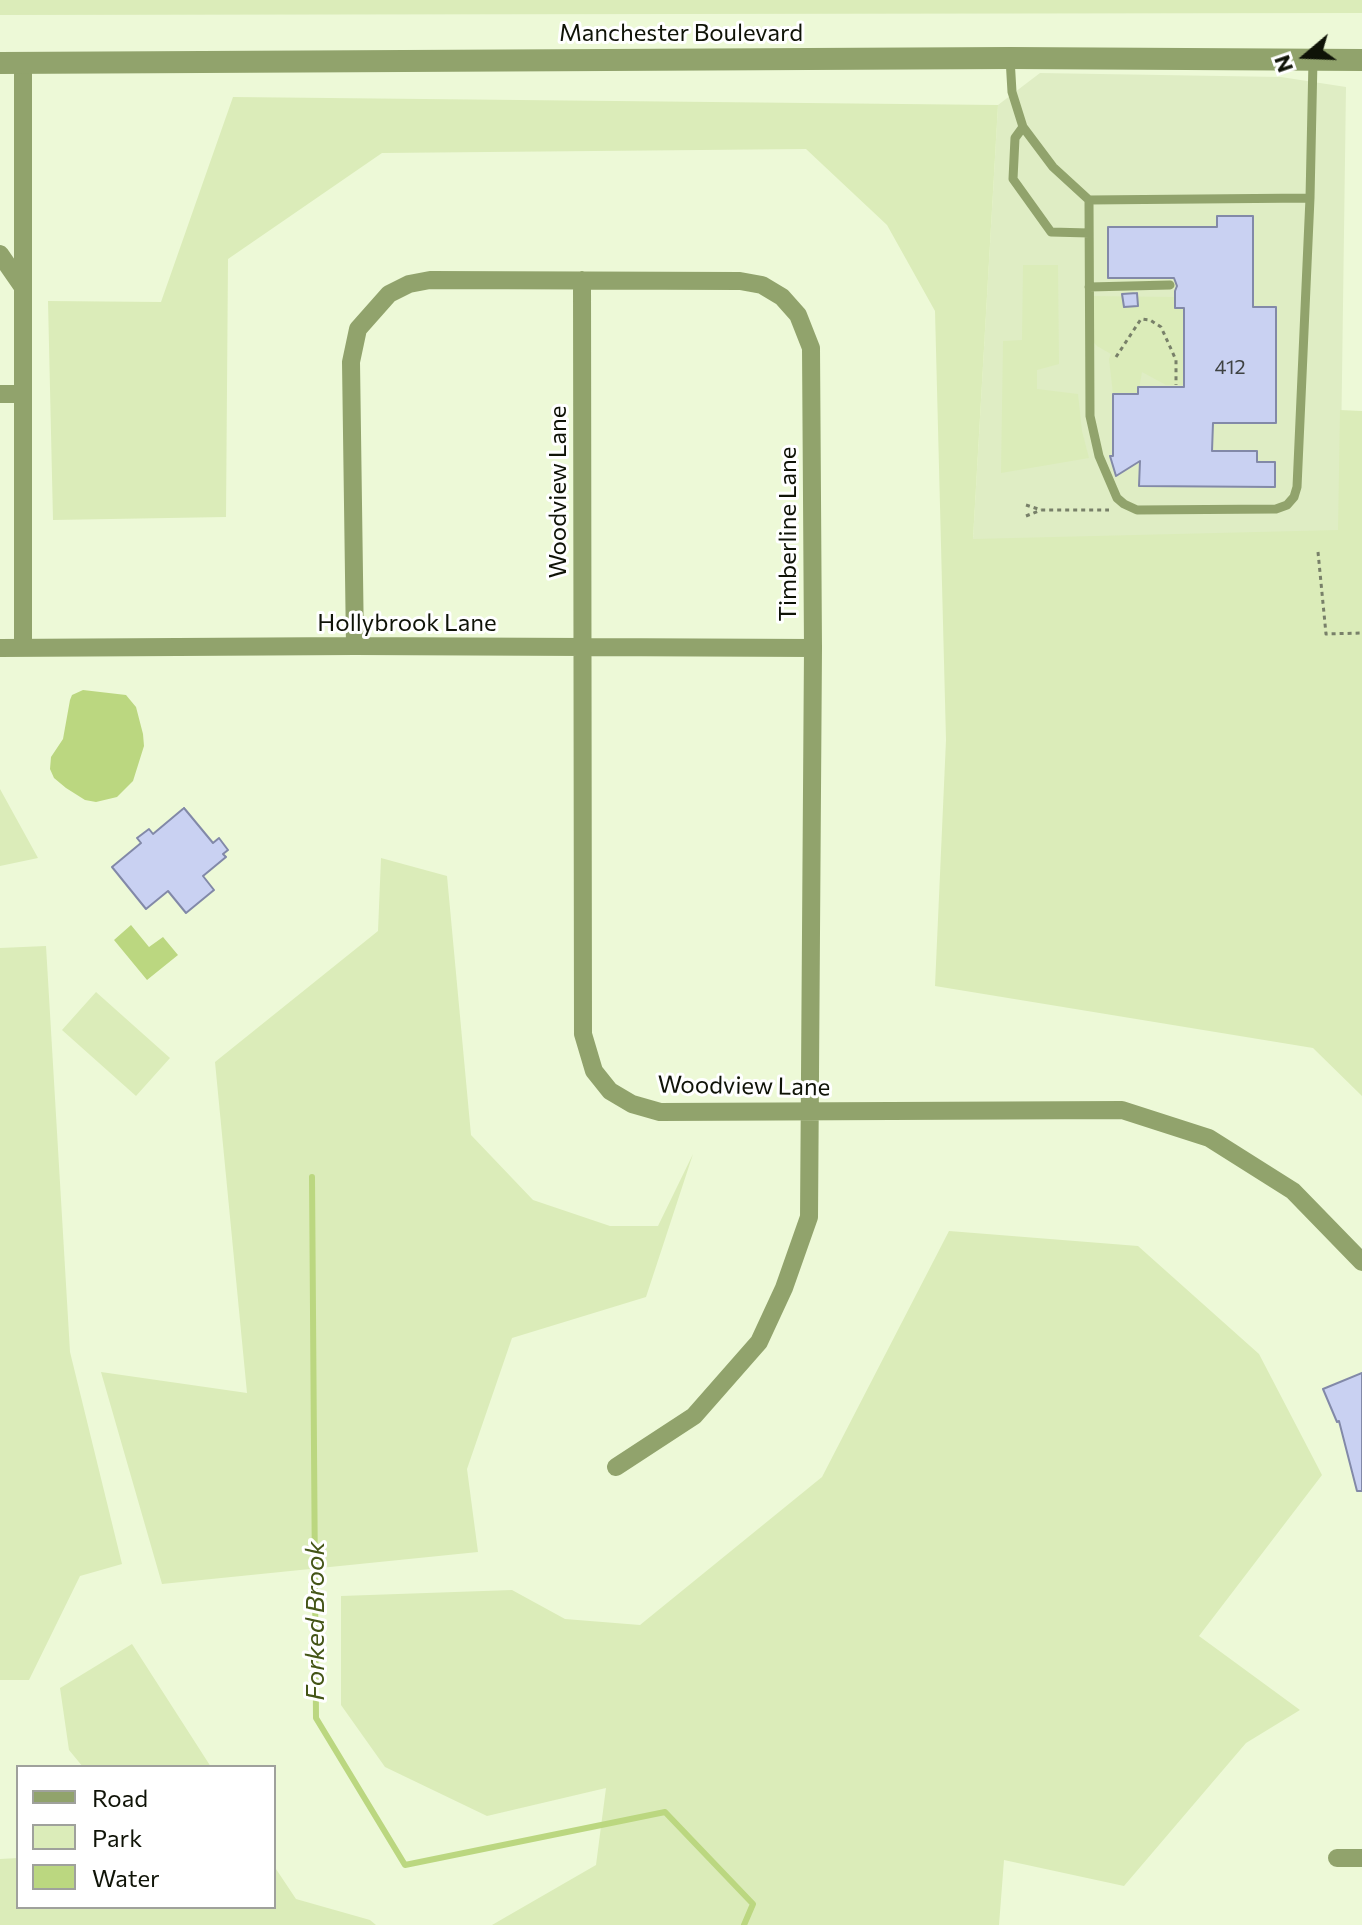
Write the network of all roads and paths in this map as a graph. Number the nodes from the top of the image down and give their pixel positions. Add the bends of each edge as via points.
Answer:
1 (1010, 58) junction
2 (1313, 60) junction
3 (1362, 60) edge
4 (0, 63) edge
5 (23, 63) junction
6 (1023, 127) junction
7 (1310, 198) junction
8 (1089, 200) junction
9 (1089, 233) junction
10 (0, 254) edge
11 (582, 280) junction
12 (1170, 285) dead end
13 (22, 286) junction
14 (1089, 287) junction
15 (1116, 357) dead end
16 (1176, 385) dead end
17 (0, 394) edge
18 (22, 394) junction
19 (1026, 505) dead end
20 (1041, 510) junction
21 (1137, 510) junction
22 (1026, 516) dead end
23 (1318, 552) dead end
24 (1362, 633) edge
25 (355, 646) junction
26 (0, 648) edge
27 (23, 648) junction
28 (583, 648) junction
29 (813, 648) junction
30 (811, 1112) junction
31 (1362, 1262) edge
32 (616, 1467) dead end
33 (1337, 1858) dead end
34 (1362, 1858) edge

1 - 2 street, Manchester Boulevard
1 - 5 street, Manchester Boulevard
1 - 6 lane via 1012,92
2 - 3 street, Manchester Boulevard
2 - 7 lane
4 - 5 street, Manchester Boulevard
5 - 13 street
6 - 8 lane via 1053,167
6 - 9 lane via 1015,138 1013,179 1051,232
7 - 8 lane
7 - 21 lane via 1294,497 1276,509
8 - 9 lane
9 - 14 lane
10 - 13 street
11 - 25 street, Timberline Lane via 409,284 389,294 358,329 351,362
11 - 28 street, Woodview Lane
11 - 29 street, Timberline Lane via 740,281 762,285 798,315 811,348
12 - 14 lane
13 - 18 street
14 - 21 lane via 1090,416 1110,487
15 - 16 path via 1141,319 1150,320 1161,327 1176,360
17 - 18 street
18 - 27 street
19 - 20 path
20 - 21 path
20 - 22 path
23 - 24 path via 1326,634
25 - 27 street, Hollybrook Lane
25 - 28 street, Hollybrook Lane
26 - 27 street, Hollybrook Lane
28 - 29 street, Hollybrook Lane
28 - 30 street, Woodview Lane via 583,1034 594,1071 610,1091 660,1112
29 - 30 street, Timberline Lane
30 - 31 street, Woodview Lane via 1122,1110 1209,1138 1293,1191
30 - 32 street, Timberline Lane via 809,1217 759,1342 694,1416
33 - 34 street

